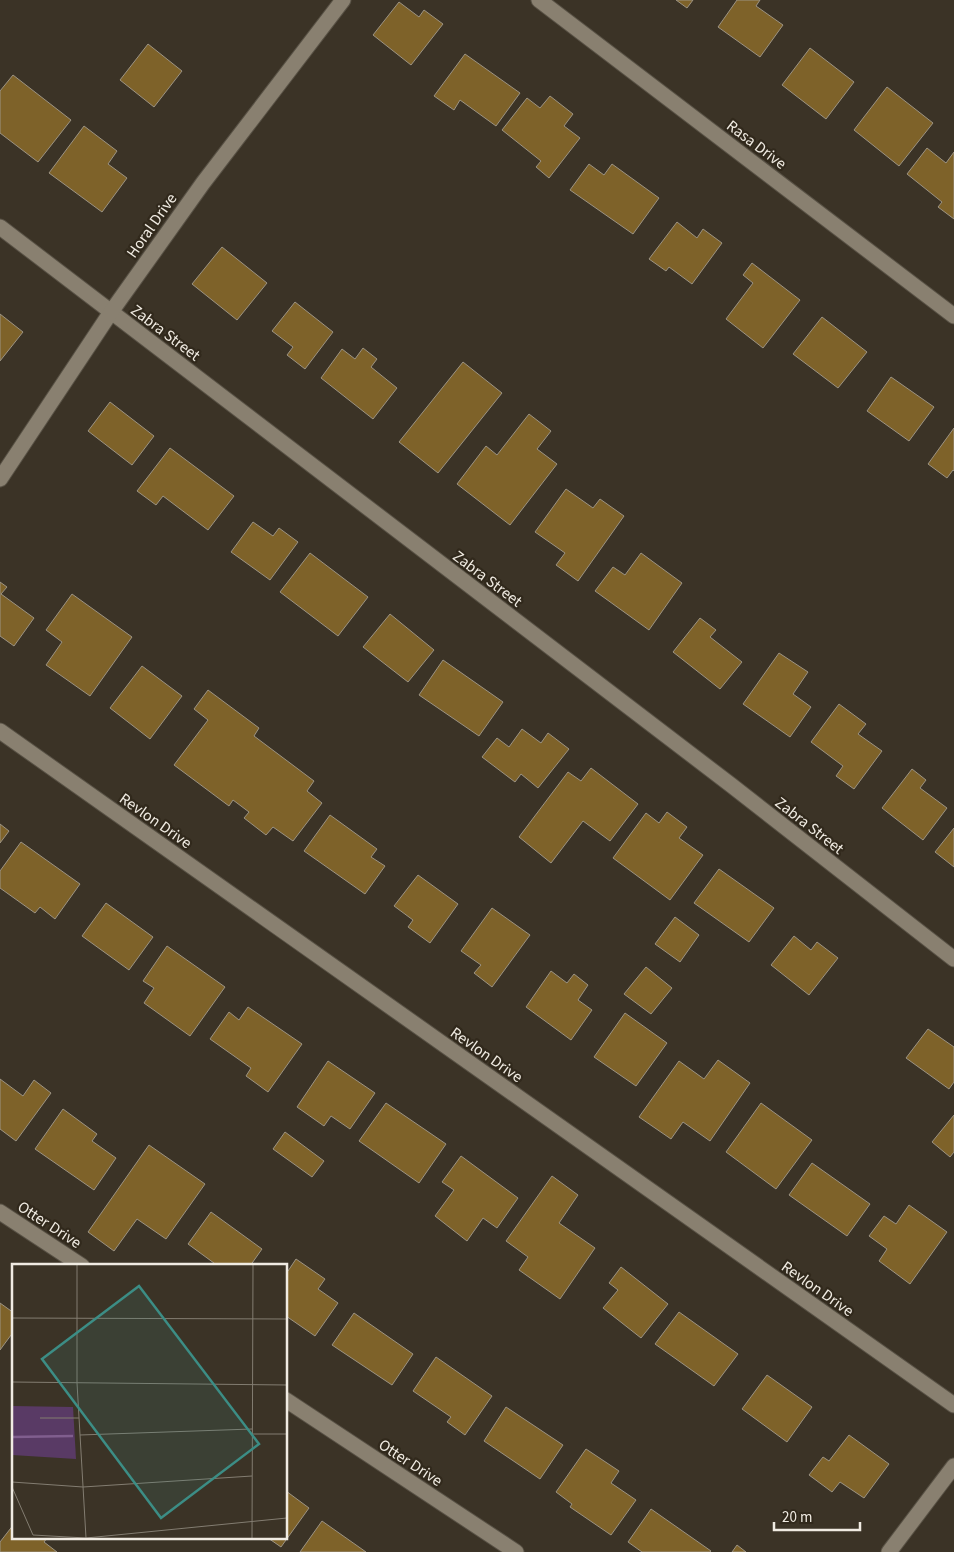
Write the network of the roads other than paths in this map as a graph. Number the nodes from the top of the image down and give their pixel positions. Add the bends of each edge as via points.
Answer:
1 (343, 0) edge
2 (539, 0) edge
3 (0, 227) edge
4 (111, 312) junction
5 (954, 316) edge
6 (0, 479) edge
7 (0, 732) edge
8 (954, 959) edge
9 (0, 1212) edge
10 (79, 1264) edge
11 (288, 1401) edge
12 (954, 1405) edge
13 (954, 1466) edge
14 (516, 1552) edge
15 (889, 1552) edge

1 - 4 street, Horal Drive via 202,183
2 - 5 street, Rasa Drive
3 - 4 street, Zabra Street
4 - 6 street, Horal Drive
4 - 8 street, Zabra Street
7 - 12 street, Revlon Drive
9 - 10 street, Otter Drive
11 - 14 street, Otter Drive
13 - 15 street

